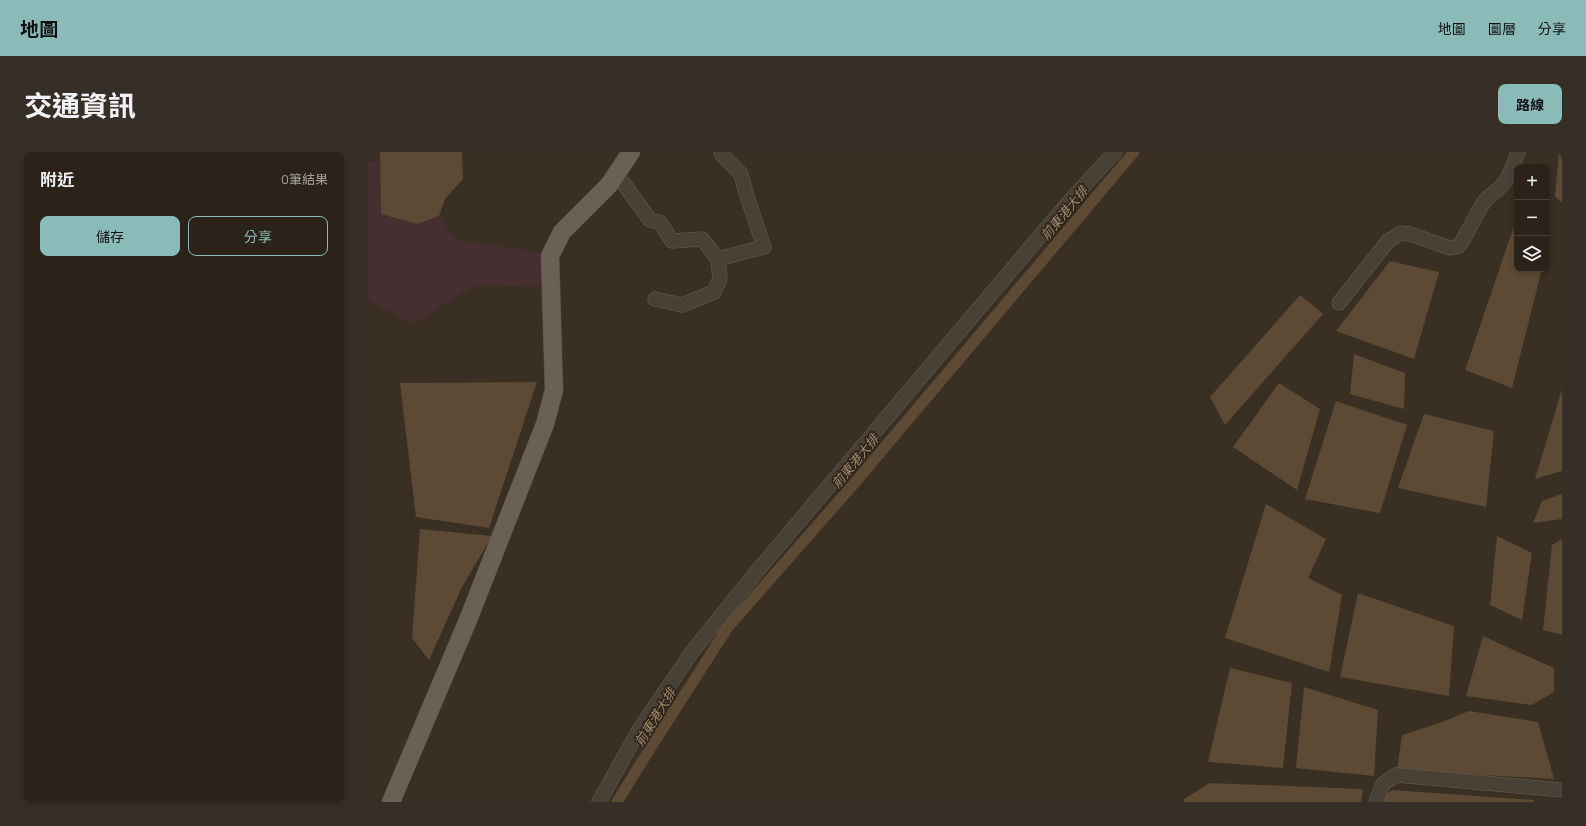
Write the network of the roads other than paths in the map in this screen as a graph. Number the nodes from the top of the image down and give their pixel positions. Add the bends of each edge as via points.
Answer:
1 (631, 152) edge
2 (722, 152) edge
3 (1115, 152) edge
4 (1518, 152) edge
5 (616, 173) junction
6 (718, 259) junction
7 (655, 300) dead end
8 (1339, 303) dead end
9 (1562, 790) edge
10 (391, 802) edge
11 (599, 802) edge
12 (1376, 802) edge

1 - 5 main road
2 - 6 lane via 742,174 764,247
3 - 11 lane via 1067,204 702,640 639,730
4 - 8 lane via 1504,184 1490,194 1459,246 1450,248 1401,233 1388,241
5 - 6 lane via 650,220 660,222 672,241 702,240
5 - 10 main road via 609,185 562,232 550,256 554,390 545,424 468,620
6 - 7 lane via 720,279 714,292 682,305
9 - 12 lane via 1396,775 1383,784

